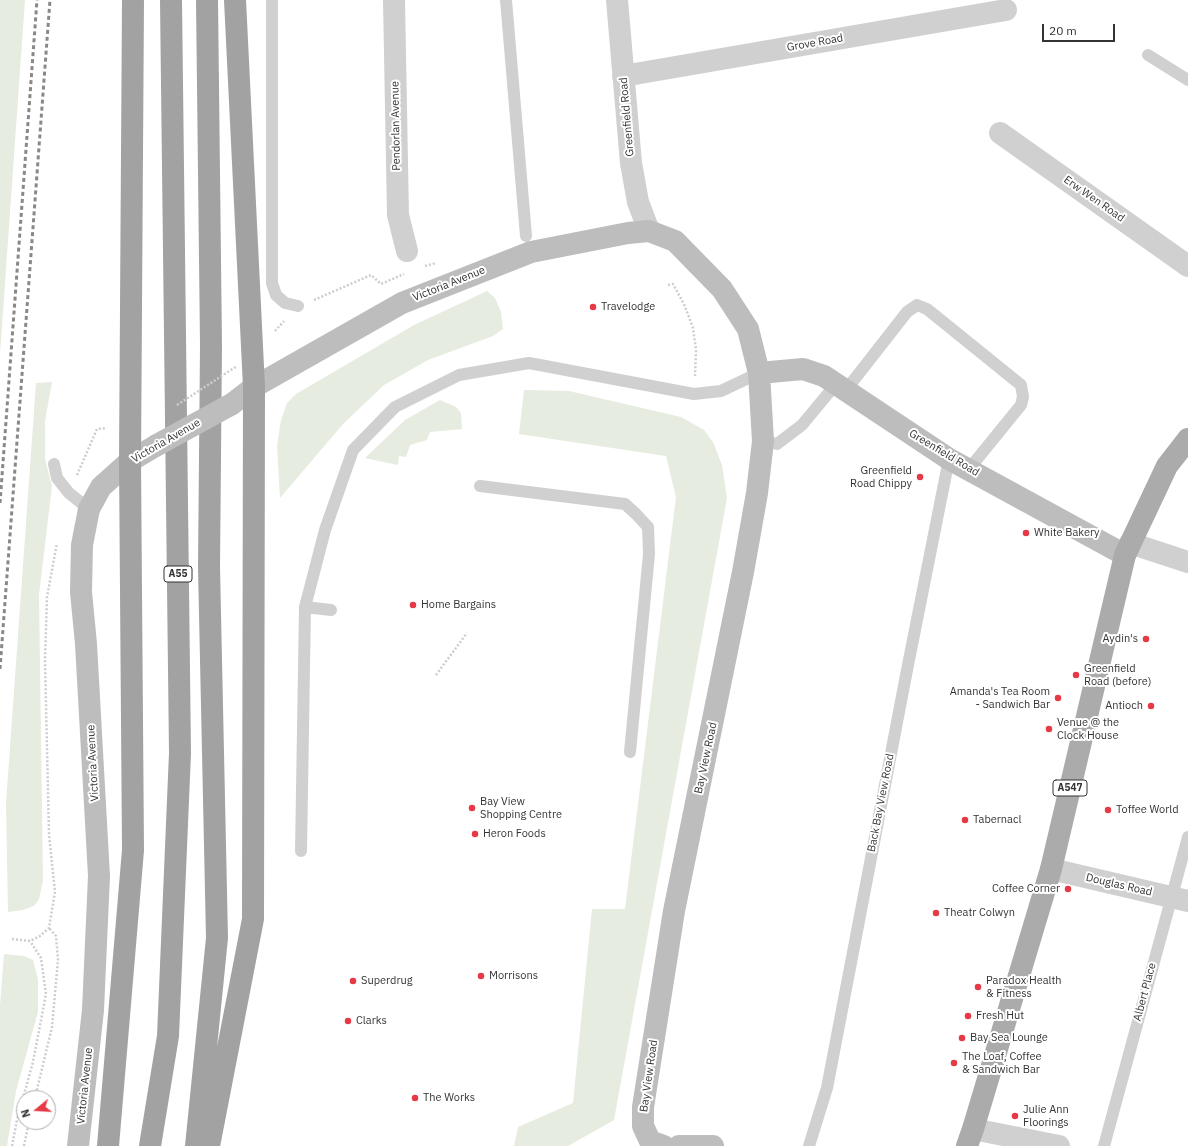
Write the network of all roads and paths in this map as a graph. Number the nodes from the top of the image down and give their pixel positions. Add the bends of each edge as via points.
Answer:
1 (133, 0) edge
2 (171, 0) edge
3 (207, 0) edge
4 (235, 0) edge
5 (272, 0) edge
6 (394, 0) edge
7 (506, 0) edge
8 (617, 0) edge
9 (1006, 10) dead end
10 (1148, 55) dead end
11 (623, 76) junction
12 (1188, 80) edge
13 (1000, 132) dead end
14 (649, 231) junction
15 (526, 236) dead end
16 (408, 261) joint
17 (1188, 266) edge
18 (668, 285) dead end
19 (298, 306) junction
20 (244, 360) junction
21 (759, 373) junction
22 (254, 387) junction
23 (841, 387) junction
24 (694, 394) junction
25 (171, 409) dead end
26 (131, 427) junction
27 (1188, 439) edge
28 (763, 440) junction
29 (949, 459) junction
30 (130, 461) junction
31 (54, 464) dead end
32 (969, 469) junction
33 (480, 486) dead end
34 (69, 493) junction
35 (89, 509) junction
36 (58, 538) dead end
37 (1128, 549) junction
38 (1188, 562) edge
39 (305, 607) junction
40 (331, 610) dead end
41 (467, 633) dead end
42 (436, 675) dead end
43 (630, 752) dead end
44 (1188, 837) edge
45 (301, 851) dead end
46 (1051, 869) junction
47 (1179, 899) edge
48 (49, 928) junction
49 (12, 939) dead end
50 (30, 941) junction
51 (37, 1090) edge
52 (27, 1130) edge
53 (970, 1138) edge
54 (654, 1144) edge
55 (12, 1146) edge
56 (24, 1146) edge
57 (78, 1146) edge
58 (108, 1146) edge
59 (150, 1146) edge
60 (196, 1146) edge
61 (209, 1146) edge
62 (680, 1146) edge
63 (713, 1146) edge
64 (809, 1146) edge
65 (1059, 1146) edge
66 (1104, 1146) edge

1 - 26 highway
2 - 59 highway, A55 via 180,753 168,1036
3 - 60 highway via 211,345 209,567 217,938
4 - 20 highway
5 - 19 lane via 272,283 276,295 285,303
6 - 16 street, Pendorlan Avenue via 398,215
7 - 15 lane
8 - 11 street, Greenfield Road
9 - 11 street, Grove Road
10 - 12 lane
11 - 14 street, Greenfield Road via 631,163 638,202
13 - 17 street, Erw Wen Road
14 - 21 main road, Victoria Avenue via 675,241 722,290 748,329
14 - 22 main road, Victoria Avenue via 531,252 402,302
16 - 19 path via 381,284 371,275
18 - 24 path via 673,284 693,328 696,350
19 - 20 path
20 - 22 highway
20 - 25 path, bridge
21 - 23 main road, Greenfield Road via 803,369 824,376
21 - 24 lane via 721,391
21 - 28 main road, Bay View Road
22 - 30 main road, Victoria Avenue, bridge via 232,404
22 - 61 highway via 253,919
23 - 28 lane via 802,425 777,444
23 - 29 main road, Greenfield Road
23 - 32 lane via 907,312 917,305 927,309 1021,386 1023,397 1020,405
24 - 39 lane via 529,363 460,375 394,407 353,450 325,530
26 - 30 highway
26 - 34 path via 97,428
27 - 37 main road, A547 via 1167,466
28 - 54 main road, Bay View Road via 757,493 743,572 672,919 643,1107 643,1126
29 - 32 main road, Greenfield Road
29 - 64 lane, Back Bay View Road via 827,1088
30 - 35 main road, Victoria Avenue via 101,487
30 - 58 highway via 134,850
31 - 34 lane via 57,478
32 - 37 main road, Greenfield Road
33 - 43 lane via 625,504 648,527 649,554
34 - 35 lane
35 - 57 main road, Victoria Avenue via 82,544 81,592 99,876 93,1010
36 - 48 path via 47,597 45,660 50,835 55,892
37 - 38 street
37 - 46 main road, A547
39 - 40 lane
39 - 45 lane
41 - 42 path
44 - 47 lane, Albert Place
46 - 47 street, Douglas Road
46 - 53 main road, A547
47 - 66 lane, Albert Place
48 - 50 path
48 - 51 path via 56,936 58,960 52,1027
49 - 50 path
50 - 55 path via 41,958 46,994 33,1062
52 - 56 path
53 - 65 street
62 - 63 main road

